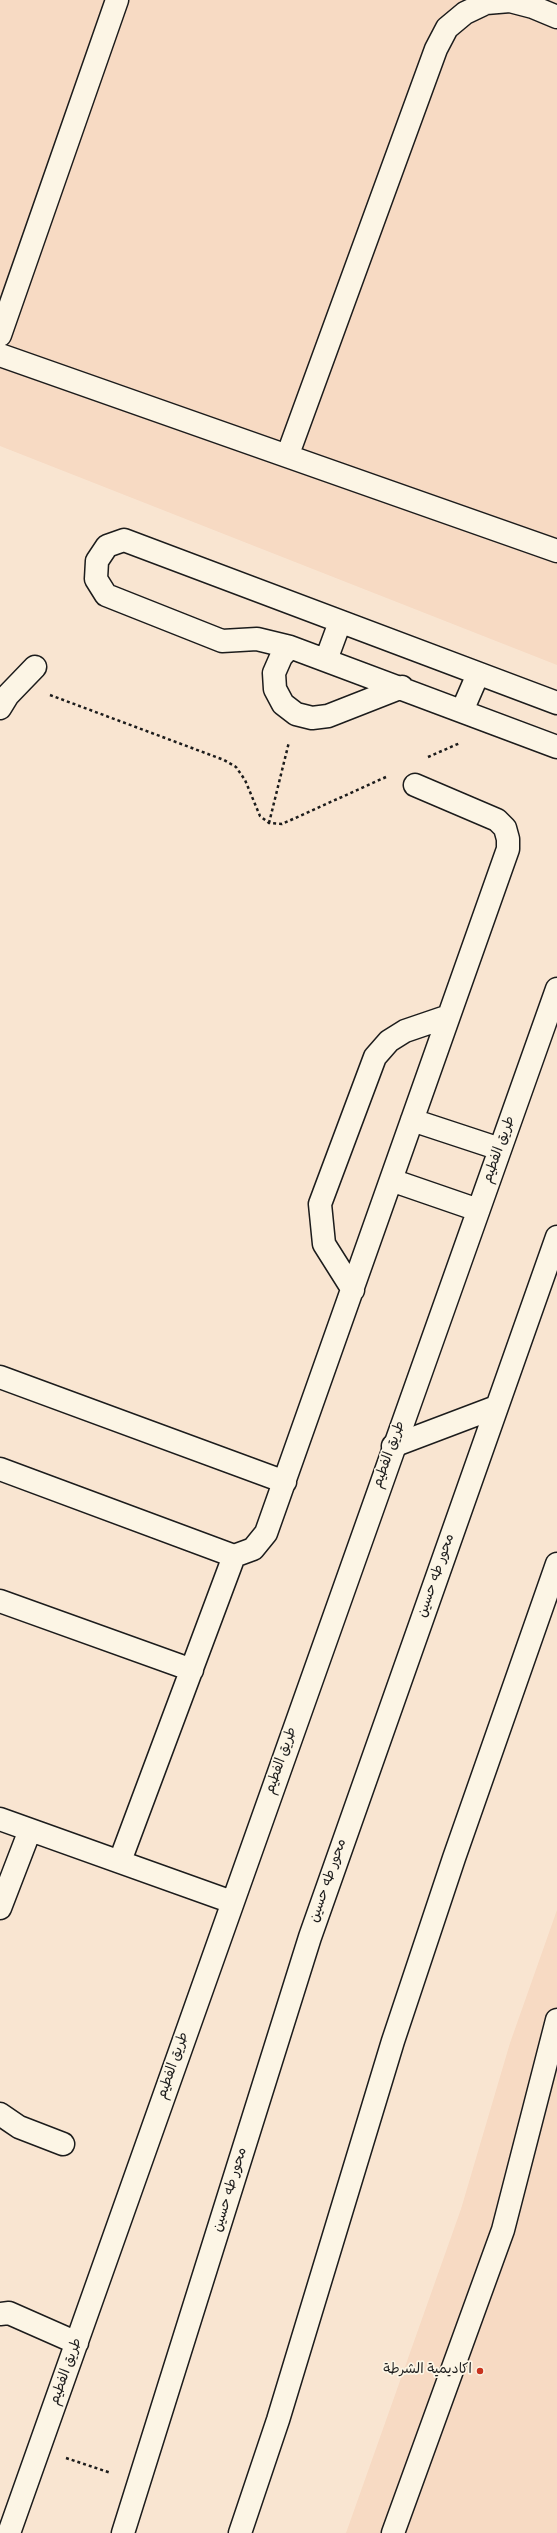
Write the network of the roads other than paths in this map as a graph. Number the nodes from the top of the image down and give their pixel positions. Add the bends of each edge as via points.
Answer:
1 (117, 0) edge
2 (557, 17) edge
3 (0, 335) edge
4 (0, 355) edge
5 (288, 454) junction
6 (557, 551) edge
7 (340, 622) junction
8 (290, 647) junction
9 (326, 660) junction
10 (35, 667) dead end
11 (478, 674) junction
12 (402, 688) junction
13 (557, 703) edge
14 (0, 708) edge
15 (462, 711) junction
16 (557, 748) edge
17 (415, 785) dead end
18 (557, 989) edge
19 (449, 1016) junction
20 (412, 1120) junction
21 (500, 1149) junction
22 (391, 1180) junction
23 (478, 1210) junction
24 (557, 1237) edge
25 (353, 1290) junction
26 (0, 1377) edge
27 (496, 1407) junction
28 (393, 1446) junction
29 (0, 1469) edge
30 (285, 1482) junction
31 (234, 1556) junction
32 (557, 1564) edge
33 (0, 1601) edge
34 (192, 1670) junction
35 (0, 1819) edge
36 (30, 1830) junction
37 (120, 1862) junction
38 (232, 1902) junction
39 (0, 1908) edge
40 (557, 2020) edge
41 (0, 2114) edge
42 (64, 2144) dead end
43 (0, 2314) edge
44 (77, 2343) junction
45 (6, 2528) edge
46 (123, 2533) edge
47 (240, 2533) edge
48 (393, 2533) edge

1 - 3 street
2 - 5 street via 533,7 510,2 486,3 465,13 447,28 433,57
4 - 5 street
5 - 6 street
7 - 8 street via 124,540 107,546 97,562 96,579 106,595 222,641 257,639
7 - 9 street
7 - 11 street
8 - 9 street
8 - 12 street via 280,657 274,673 275,689 283,704 296,714 312,718 328,716
9 - 12 street
10 - 14 street
11 - 13 street
11 - 15 street
12 - 15 street
15 - 16 street
17 - 19 street via 497,820 504,828 508,839 508,849
18 - 21 street, طريق الفطيم
19 - 20 street
19 - 25 street via 405,1031 375,1056 320,1204 324,1244
20 - 21 street
20 - 22 street
21 - 23 street, طريق الفطيم
22 - 23 street
22 - 25 street
23 - 28 street, طريق الفطيم
24 - 27 street, محور طه حسين
25 - 30 street
26 - 30 street
27 - 28 street
27 - 46 street, محور طه حسين via 310,1936
28 - 38 street, طريق الفطيم
29 - 31 street
30 - 31 street via 266,1533 253,1549
31 - 34 street
32 - 47 street via 393,2041 280,2413
33 - 34 street
34 - 37 street
35 - 36 street
36 - 37 street
36 - 39 street
37 - 38 street
38 - 44 street, طريق الفطيم
40 - 48 street via 503,2230
41 - 42 street via 19,2127
43 - 44 street via 9,2313
44 - 45 street, طريق الفطيم via 39,2448

